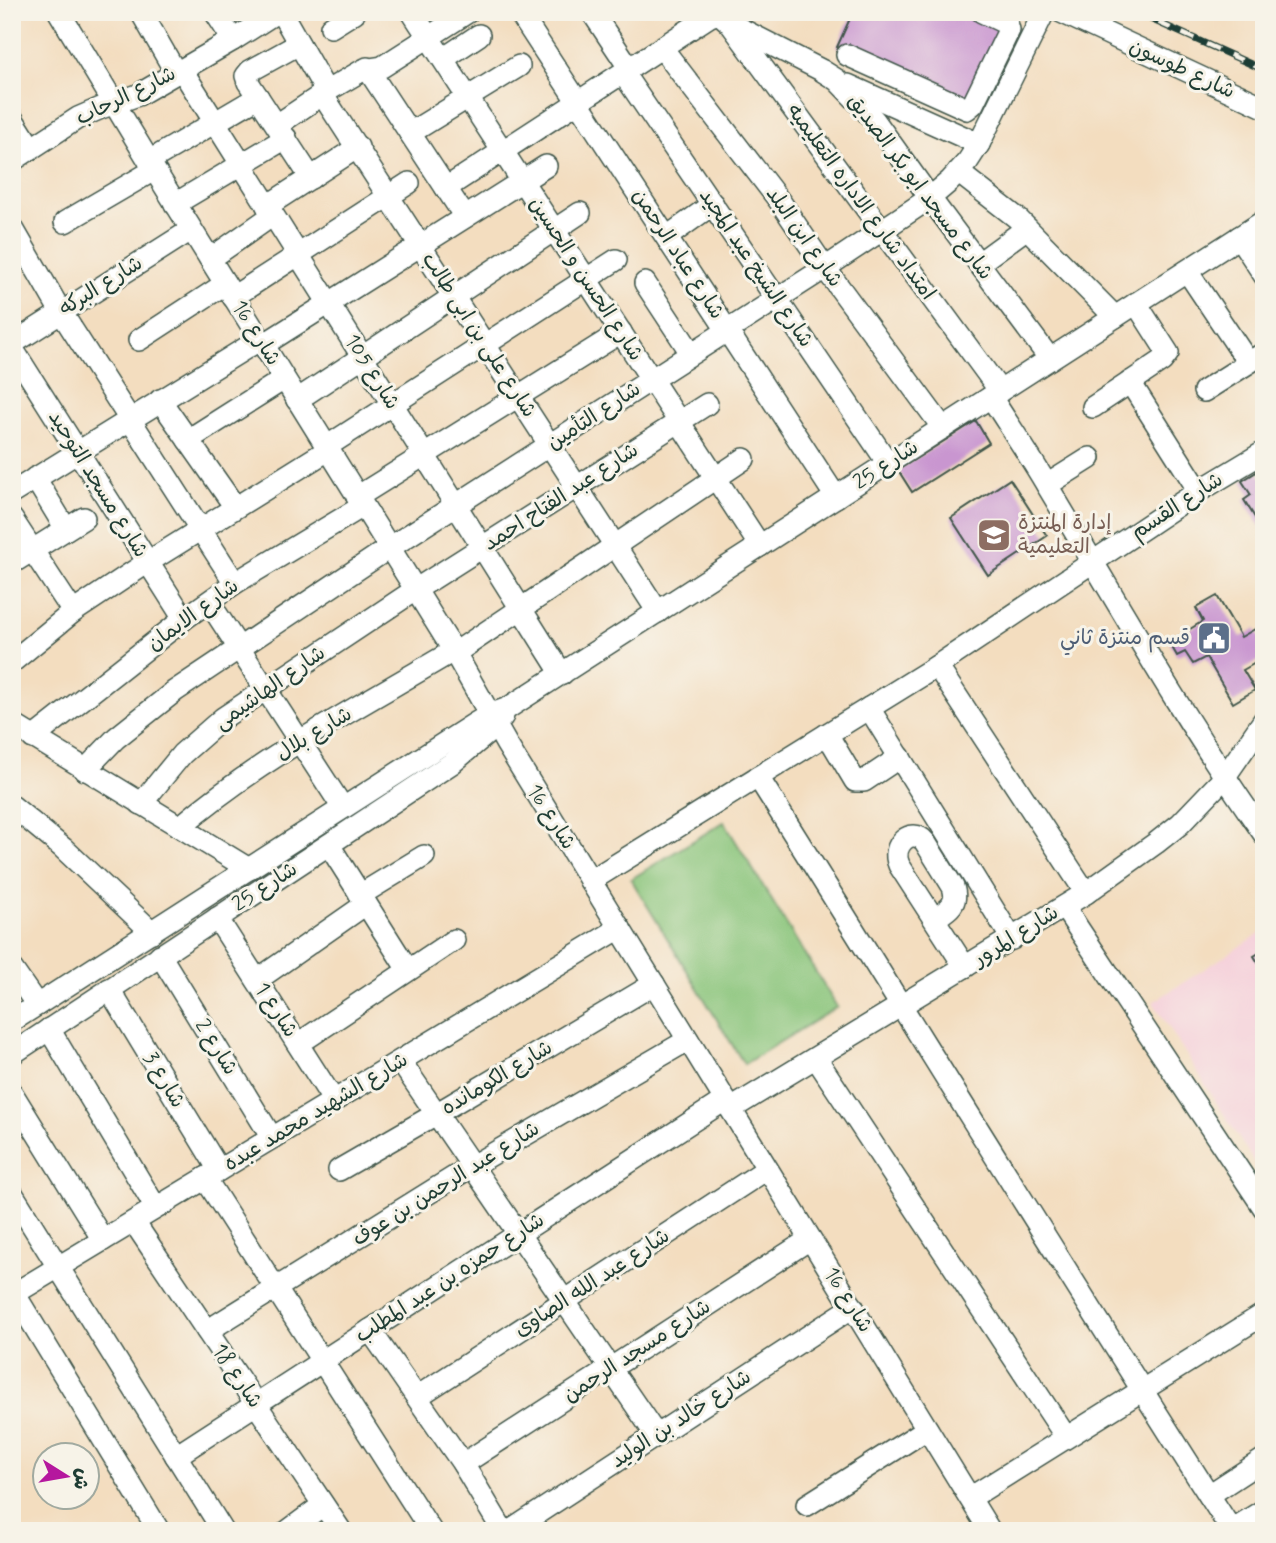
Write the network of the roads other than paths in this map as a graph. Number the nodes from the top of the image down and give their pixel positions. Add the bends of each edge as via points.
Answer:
1 (59, 12) edge
2 (141, 12) edge
3 (215, 12) edge
4 (279, 12) edge
5 (355, 12) edge
6 (412, 12) edge
7 (468, 12) edge
8 (519, 12) edge
9 (592, 12) edge
10 (982, 12) edge
11 (1044, 12) edge
12 (1061, 12) edge
13 (692, 18) edge
14 (725, 19) junction
15 (331, 27) dead end
16 (479, 35) dead end
17 (429, 37) junction
18 (233, 40) junction
19 (299, 44) junction
20 (662, 48) junction
21 (847, 55) dead end
22 (443, 59) junction
23 (519, 66) dead end
24 (367, 68) junction
25 (627, 71) junction
26 (179, 72) junction
27 (837, 80) junction
28 (322, 94) junction
29 (258, 97) junction
30 (468, 97) junction
31 (114, 103) junction
32 (578, 103) junction
33 (1264, 107) edge
34 (12, 118) edge
35 (215, 122) junction
36 (281, 131) junction
37 (410, 132) junction
38 (979, 144) junction
39 (358, 147) junction
40 (31, 148) junction
41 (503, 152) junction
42 (12, 161) edge
43 (151, 165) junction
44 (241, 165) junction
45 (546, 166) dead end
46 (958, 172) junction
47 (311, 178) junction
48 (523, 181) junction
49 (408, 183) dead end
50 (446, 188) junction
51 (390, 195) junction
52 (930, 198) junction
53 (175, 204) junction
54 (713, 204) junction
55 (270, 211) junction
56 (580, 213) dead end
57 (465, 218) junction
58 (1264, 221) edge
59 (65, 222) dead end
60 (12, 227) edge
61 (1027, 228) junction
62 (191, 230) junction
63 (555, 230) junction
64 (882, 230) junction
65 (667, 237) junction
66 (1239, 237) junction
67 (421, 245) junction
68 (298, 255) junction
69 (210, 259) junction
70 (616, 260) dead end
71 (979, 263) junction
72 (825, 268) junction
73 (1186, 271) junction
74 (1264, 275) edge
75 (587, 279) junction
76 (645, 283) dead end
77 (229, 291) junction
78 (454, 296) junction
79 (776, 298) junction
80 (1136, 303) junction
81 (329, 304) junction
82 (61, 312) junction
83 (1115, 317) junction
84 (727, 330) junction
85 (621, 332) junction
86 (139, 340) dead end
87 (261, 343) junction
88 (485, 344) junction
89 (12, 346) edge
90 (691, 353) junction
91 (362, 357) junction
92 (1256, 358) edge
93 (1050, 359) junction
94 (284, 379) junction
95 (651, 379) junction
96 (1130, 382) junction
97 (1204, 391) dead end
98 (995, 394) junction
99 (519, 396) junction
100 (160, 400) junction
101 (297, 400) junction
102 (392, 404) junction
103 (707, 404) dead end
104 (1093, 407) dead end
105 (130, 419) junction
106 (679, 421) junction
107 (943, 428) junction
108 (188, 440) junction
109 (550, 444) junction
110 (327, 448) junction
111 (78, 452) junction
112 (1264, 452) edge
113 (424, 455) junction
114 (1090, 458) dead end
115 (744, 459) dead end
116 (888, 463) junction
117 (35, 478) junction
118 (716, 478) junction
119 (1047, 485) junction
120 (577, 487) junction
121 (1199, 491) junction
122 (12, 493) edge
123 (836, 497) junction
124 (360, 502) junction
125 (456, 505) junction
126 (235, 507) junction
127 (12, 519) edge
128 (201, 528) junction
129 (615, 545) junction
130 (760, 546) junction
131 (389, 548) junction
132 (482, 548) junction
133 (33, 550) junction
134 (148, 562) junction
135 (1092, 562) junction
136 (12, 563) edge
137 (235, 583) junction
138 (415, 590) junction
139 (209, 601) junction
140 (521, 608) junction
141 (73, 612) junction
142 (658, 612) junction
143 (184, 619) junction
144 (240, 649) junction
145 (16, 652) edge
146 (454, 652) junction
147 (937, 666) junction
148 (562, 674) junction
149 (267, 688) junction
150 (869, 708) junction
151 (498, 716) junction
152 (1264, 720) edge
153 (12, 724) edge
154 (827, 734) junction
155 (33, 738) junction
156 (300, 742) junction
157 (900, 758) junction
158 (85, 770) junction
159 (758, 777) junction
160 (1224, 778) junction
161 (141, 804) junction
162 (12, 806) edge
163 (343, 808) junction
164 (181, 827) junction
165 (1264, 834) edge
166 (329, 845) junction
167 (424, 856) dead end
168 (249, 869) junction
169 (590, 881) junction
170 (1086, 893) junction
171 (363, 900) junction
172 (1064, 907) junction
173 (217, 918) junction
174 (934, 919) dead end
175 (620, 928) junction
176 (152, 932) junction
177 (1012, 939) junction
178 (454, 940) dead end
179 (160, 955) junction
180 (965, 967) junction
181 (12, 969) edge
182 (408, 970) junction
183 (257, 981) junction
184 (653, 984) junction
185 (109, 989) junction
186 (37, 1005) junction
187 (902, 1005) junction
188 (12, 1021) edge
189 (49, 1029) junction
190 (688, 1040) junction
191 (298, 1044) junction
192 (12, 1054) edge
193 (816, 1058) junction
194 (401, 1062) junction
195 (12, 1093) edge
196 (334, 1101) junction
197 (728, 1104) junction
198 (436, 1114) junction
199 (272, 1138) junction
200 (472, 1166) junction
201 (767, 1169) junction
202 (339, 1170) dead end
203 (212, 1174) junction
204 (12, 1194) edge
205 (156, 1208) junction
206 (1264, 1209) edge
207 (134, 1222) junction
208 (518, 1234) junction
209 (810, 1238) junction
210 (103, 1240) junction
211 (58, 1267) junction
212 (276, 1289) junction
213 (13, 1294) edge
214 (564, 1301) junction
215 (853, 1307) junction
216 (1264, 1314) edge
217 (370, 1330) junction
218 (207, 1331) junction
219 (322, 1361) junction
220 (610, 1368) junction
221 (1142, 1391) junction
222 (417, 1397) junction
223 (256, 1404) junction
224 (927, 1429) junction
225 (656, 1435) junction
226 (1066, 1437) junction
227 (176, 1456) junction
228 (1264, 1459) edge
229 (463, 1464) junction
230 (1209, 1495) junction
231 (970, 1498) junction
232 (323, 1505) junction
233 (807, 1505) dead end
234 (1264, 1510) edge
235 (159, 1531) edge
236 (223, 1531) edge
237 (288, 1531) edge
238 (341, 1531) edge
239 (431, 1531) edge
240 (503, 1531) edge
241 (510, 1531) edge
242 (990, 1531) edge
243 (1232, 1531) edge

1 - 31 street, شارع 16
2 - 26 street, شارع 105
3 - 18 street
4 - 18 street, شارع الرحاب
4 - 19 street, شارع على بن ابى طالب
5 - 15 street
6 - 17 street, شارع الحسن و الحسين
7 - 17 street
8 - 32 street, شارع عباد الرحمن
9 - 25 street, شارع الشيخ عبد المجيد
10 - 21 street via 1005,23 1009,30 967,109
11 - 38 street, شارع التأمين
12 - 33 street, شارع طوسون
13 - 14 street via 716,14
13 - 20 street
14 - 27 street, شارع مسجد ابو بكر الصديق
14 - 64 street, امتداد شارع الاداره التعليميه
16 - 22 street
17 - 22 street, شارع الحسن و الحسين
17 - 24 street via 378,69
18 - 26 street, شارع الرحاب
19 - 28 street, شارع على بن ابى طالب via 323,87
19 - 29 street via 247,73
20 - 25 street
20 - 72 street, شارع ابن البلد
22 - 30 street, شارع الحسن و الحسين
23 - 30 street
24 - 28 street
24 - 37 street
25 - 32 street
25 - 54 street, شارع الشيخ عبد المجيد
26 - 31 street, شارع الرحاب
26 - 35 street, شارع 105
27 - 38 street
27 - 52 street, شارع مسجد ابو بكر الصديق via 875,121
28 - 36 street
28 - 39 street, شارع على بن ابى طالب
29 - 35 street
29 - 36 street
30 - 37 street
30 - 41 street, شارع الحسن و الحسين
31 - 40 street, شارع الرحاب via 78,118
31 - 43 street, شارع 16
32 - 41 street
32 - 65 street, شارع عباد الرحمن
34 - 40 street
35 - 43 street
35 - 44 street, شارع 105
36 - 44 street
36 - 47 street
37 - 50 street
38 - 46 street, شارع التأمين
39 - 47 street
39 - 51 street, شارع على بن ابى طالب
40 - 42 street, شارع الرحاب
41 - 48 street, شارع الحسن و الحسين
41 - 50 street
43 - 53 street, شارع 16
43 - 59 street
44 - 53 street
44 - 55 street, شارع 105
45 - 48 street
46 - 52 street, شارع التأمين
46 - 61 street
47 - 55 street
48 - 57 street
48 - 63 street, شارع الحسن و الحسين
49 - 51 street
50 - 57 street
51 - 67 street, شارع على بن ابى طالب
51 - 68 street
52 - 64 street, شارع التأمين
52 - 71 street, شارع مسجد ابو بكر الصديق
53 - 62 street, شارع 16
54 - 65 street
54 - 79 street, شارع الشيخ عبد المجيد
55 - 68 street, شارع 105
55 - 69 street
56 - 63 street
57 - 67 street
58 - 66 street, شارع 25
60 - 82 street
61 - 71 street
61 - 83 street
62 - 69 street, شارع 16
62 - 82 street, شارع البركه
63 - 75 street, شارع الحسن و الحسين
63 - 78 street
64 - 72 street, شارع التأمين
64 - 98 street, امتداد شارع الاداره التعليميه
65 - 84 street, شارع عباد الرحمن
66 - 73 street, شارع 25
66 - 74 street
67 - 78 street, شارع على بن ابى طالب
67 - 81 street
68 - 77 street
68 - 81 street, شارع 105
69 - 77 street, شارع 16
70 - 75 street
71 - 93 street, شارع مسجد ابو بكر الصديق
72 - 79 street, شارع التأمين
72 - 107 street, شارع ابن البلد
73 - 80 street, شارع 25
73 - 92 street
75 - 85 street, شارع الحسن و الحسين
75 - 88 street
76 - 90 street
77 - 86 street
77 - 87 street, شارع 16
78 - 88 street, شارع على بن ابى طالب
78 - 91 street
79 - 84 street, شارع التأمين
79 - 116 street, شارع الشيخ عبد المجيد
80 - 83 street, شارع 25
80 - 96 street via 1168,353
81 - 87 street
81 - 91 street, شارع 105
82 - 89 street, شارع البركه
82 - 105 street
83 - 93 street, شارع 25
84 - 90 street, شارع التأمين
84 - 123 street, شارع عباد الرحمن
85 - 95 street, شارع الحسن و الحسين
85 - 99 street, شارع الايمان
87 - 94 street, شارع 16
87 - 100 street
88 - 99 street, شارع على بن ابى طالب
88 - 102 street
89 - 111 street, شارع مسجد التوحيد
90 - 95 street, شارع التأمين
91 - 101 street
91 - 102 street, شارع 105
92 - 97 street
93 - 98 street, شارع 25
94 - 101 street, شارع 16
94 - 108 street
95 - 106 street, شارع الحسن و الحسين
95 - 109 street, شارع التأمين
96 - 104 street
96 - 121 street
98 - 107 street, شارع 25
98 - 119 street, امتداد شارع الاداره التعليميه
99 - 109 street, شارع على بن ابى طالب
99 - 113 street, شارع الايمان
100 - 105 street
100 - 108 street
101 - 110 street, شارع 16
102 - 110 street
102 - 113 street, شارع 105
103 - 106 street, شارع عبد الفتاح احمد
105 - 111 street
105 - 128 street
106 - 118 street, شارع الحسن و الحسين
106 - 120 street, شارع عبد الفتاح احمد
107 - 116 street, شارع 25
108 - 126 street
109 - 120 street, شارع على بن ابى طالب
109 - 125 street, شارع التأمين
110 - 124 street, شارع 16
110 - 126 street
111 - 117 street
111 - 134 street, شارع مسجد التوحيد
112 - 121 street, شارع القسم
113 - 124 street, شارع الايمان
113 - 125 street, شارع 105
114 - 119 street
115 - 118 street, شارع بلال
116 - 123 street, شارع 25
117 - 122 street
117 - 133 street via 75,524
118 - 129 street, شارع بلال
118 - 130 street, شارع الحسن و الحسين
119 - 135 street, امتداد شارع الاداره التعليميه
120 - 129 street, شارع على بن ابى طالب
120 - 132 street, شارع عبد الفتاح احمد
121 - 135 street, شارع القسم
123 - 130 street, شارع 25
124 - 131 street, شارع 16
124 - 137 street, شارع الايمان
125 - 131 street, شارع التأمين
125 - 132 street, شارع 105
126 - 128 street
127 - 133 street
128 - 134 street
128 - 137 street
129 - 140 street, شارع بلال
129 - 142 street, شارع على بن ابى طالب
130 - 142 street, شارع 25
131 - 138 street, شارع 16
131 - 144 street, شارع التأمين
132 - 138 street, شارع عبد الفتاح احمد
132 - 140 street, شارع 105
133 - 136 street
133 - 141 street
134 - 141 street
134 - 143 street, شارع مسجد التوحيد
135 - 147 street, شارع القسم
135 - 160 street, امتداد شارع الاداره التعليميه
137 - 139 street, شارع الايمان
138 - 146 street, شارع 16
138 - 149 street, شارع الهاشيمى
139 - 143 street, شارع الايمان
139 - 144 street
140 - 146 street, شارع بلال
140 - 148 street, شارع 105
141 - 145 street
142 - 148 street, شارع 25
143 - 155 street, شارع الايمان
144 - 149 street
144 - 158 street, شارع التأمين via 174,691
146 - 151 street, شارع 16
146 - 156 street, شارع بلال
147 - 150 street, شارع القسم
147 - 170 street
148 - 151 street, شارع 25
149 - 156 street
149 - 161 street, شارع الهاشيمى via 182,754
150 - 154 street, شارع القسم
150 - 157 street
151 - 163 street, شارع 25
151 - 166 street, شارع 25 via 452,763
151 - 169 street, شارع 16
152 - 160 street, شارع المرور
153 - 155 street
154 - 157 street via 855,781 864,781
154 - 159 street, شارع القسم
155 - 158 street
156 - 163 street
156 - 164 street, شارع بلال
157 - 177 street
158 - 161 street
159 - 169 street, شارع القسم
159 - 187 street
160 - 165 street, امتداد شارع الاداره التعليميه
160 - 170 street, شارع المرور via 1180,824
161 - 164 street
162 - 176 street
163 - 168 street, شارع 25
164 - 168 street
166 - 171 street
166 - 173 street, شارع 25
167 - 171 street
168 - 176 street, شارع 25
169 - 175 street, شارع 16
170 - 172 street, شارع المرور
171 - 182 street
171 - 183 street
172 - 177 street, شارع المرور
172 - 206 street
173 - 179 street, شارع 25
173 - 183 street, شارع 1
174 - 180 street
175 - 184 street, شارع 16
175 - 194 street, شارع الشهيد محمد عبده
176 - 186 street, شارع 25
177 - 180 street, شارع المرور
178 - 182 street
179 - 185 street, شارع 25
179 - 199 street, شارع 2
180 - 187 street, شارع المرور
181 - 186 street
182 - 191 street
183 - 191 street, شارع 1
184 - 190 street, شارع 16
184 - 198 street, شارع الكومانده
185 - 189 street, شارع 25
185 - 203 street, شارع 3
186 - 188 street, شارع 25
187 - 193 street, شارع المرور
187 - 221 street
189 - 192 street, شارع 25
189 - 205 street
190 - 197 street, شارع 16
190 - 200 street, شارع عبد الرحمن بن عوف
191 - 196 street, شارع 1
193 - 197 street, شارع المرور
193 - 226 street
194 - 196 street, شارع الشهيد محمد عبده
194 - 198 street
195 - 210 street
196 - 199 street, شارع الشهيد محمد عبده
197 - 201 street, شارع 16
197 - 208 street, شارع حمزه بن عبد المطلب
198 - 200 street
198 - 202 street, شارع الكومانده
199 - 203 street, شارع الشهيد محمد عبده
200 - 208 street
200 - 212 street, شارع عبد الرحمن بن عوف
201 - 209 street, شارع 16
201 - 214 street, شارع عبد الله الصاوى
203 - 205 street, شارع الشهيد محمد عبده
203 - 212 street, شارع 3
204 - 211 street
205 - 207 street, شارع الشهيد محمد عبده
207 - 210 street, شارع الشهيد محمد عبده
207 - 218 street, شارع 18
208 - 214 street
208 - 217 street, شارع حمزه بن عبد المطلب
209 - 215 street, شارع 16
209 - 220 street, شارع مسجد الرحمن
210 - 211 street, شارع الشهيد محمد عبده
211 - 213 street, شارع الشهيد محمد عبده
211 - 227 street
212 - 218 street, شارع عبد الرحمن بن عوف
212 - 219 street, شارع 3
213 - 235 street
214 - 220 street
214 - 222 street, شارع عبد الله الصاوى
215 - 224 street, شارع 16
215 - 225 street, شارع خالد بن الوليد
216 - 221 street
217 - 219 street, شارع حمزه بن عبد المطلب
217 - 222 street
218 - 223 street, شارع 18
219 - 223 street, شارع حمزه بن عبد المطلب
219 - 239 street, شارع 3
220 - 225 street
220 - 229 street, شارع مسجد الرحمن
221 - 226 street
221 - 230 street
222 - 229 street
223 - 227 street, شارع حمزه بن عبد المطلب
223 - 232 street, شارع 18
224 - 231 street, شارع 16
224 - 233 street
225 - 241 street, شارع خالد بن الوليد
226 - 231 street
227 - 236 street
228 - 230 street
229 - 240 street
230 - 243 street
231 - 242 street, شارع 16
232 - 237 street
232 - 238 street, شارع 18
234 - 243 street

